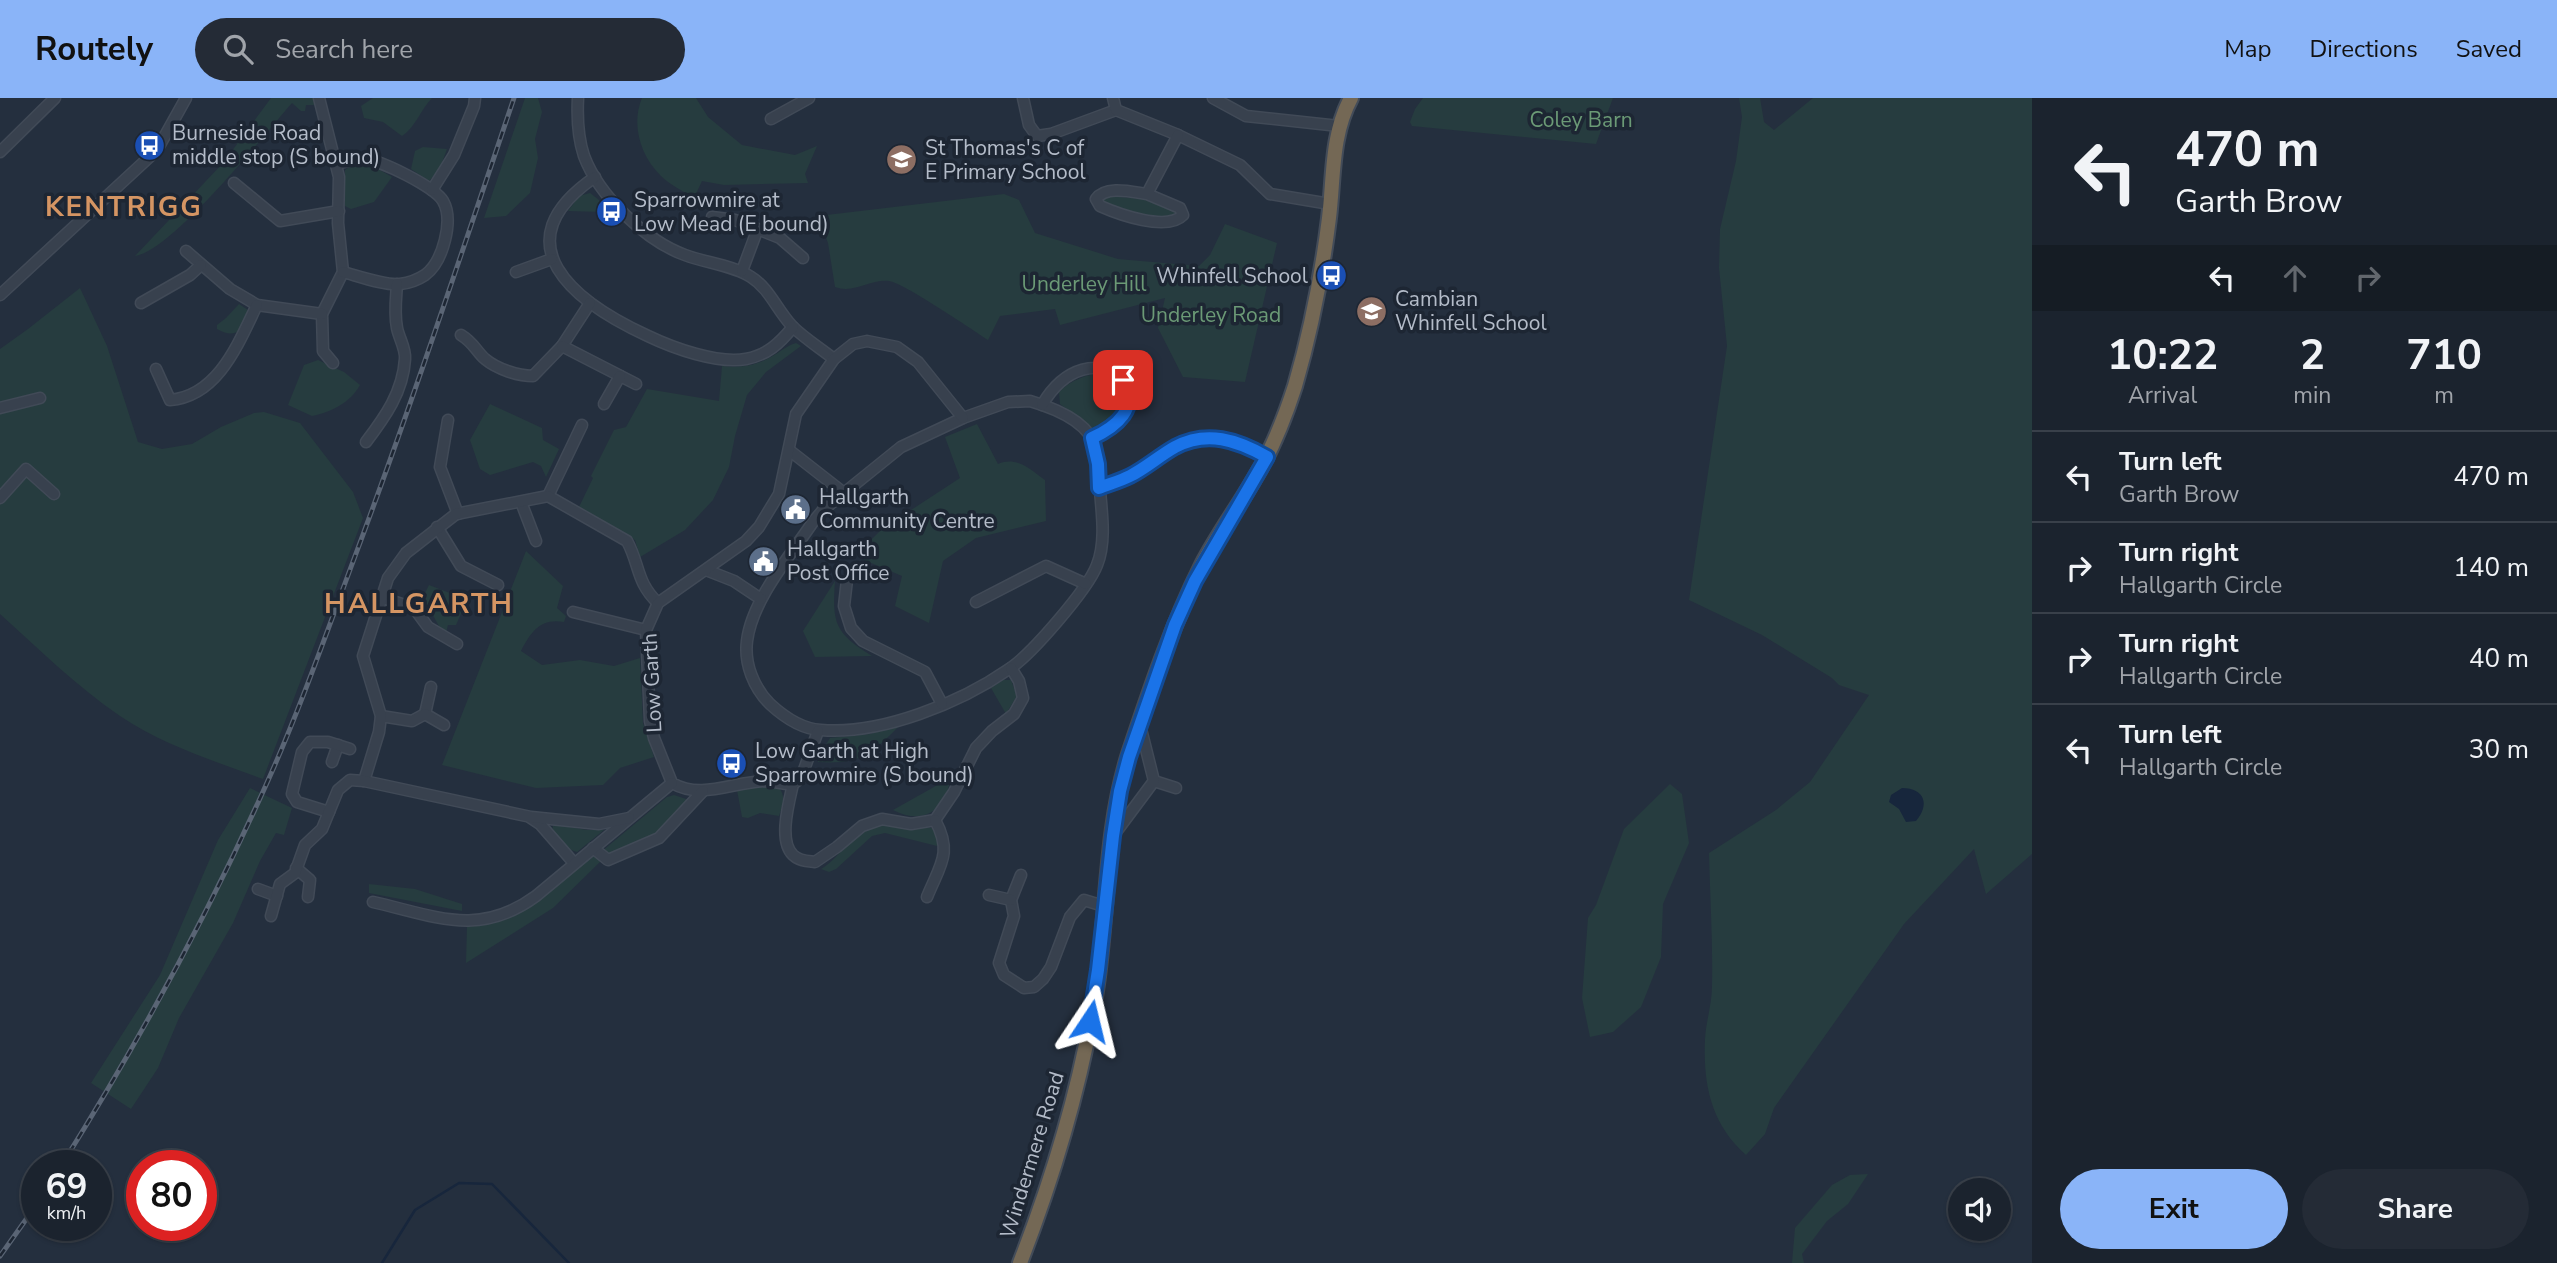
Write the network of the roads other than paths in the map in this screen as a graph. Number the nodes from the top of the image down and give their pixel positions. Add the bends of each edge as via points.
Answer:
1 (55, 98) edge
2 (186, 98) edge
3 (319, 98) edge
4 (475, 98) edge
5 (578, 98) edge
6 (809, 98) edge
7 (1023, 98) edge
8 (1113, 98) edge
9 (1213, 98) edge
10 (1352, 98) edge
11 (1116, 110) junction
12 (771, 119) dead end
13 (1339, 126) junction
14 (1178, 135) junction
15 (0, 152) edge
16 (337, 163) junction
17 (595, 177) junction
18 (234, 183) dead end
19 (432, 190) junction
20 (1147, 194) junction
21 (1330, 204) junction
22 (339, 211) junction
23 (712, 217) dead end
24 (757, 231) junction
25 (186, 251) dead end
26 (803, 258) dead end
27 (552, 259) junction
28 (201, 265) junction
29 (741, 271) junction
30 (343, 272) junction
31 (516, 272) dead end
32 (397, 285) junction
33 (0, 295) edge
34 (141, 303) dead end
35 (590, 303) junction
36 (257, 305) junction
37 (321, 314) junction
38 (793, 327) junction
39 (461, 335) dead end
40 (562, 346) junction
41 (834, 359) junction
42 (333, 363) dead end
43 (156, 369) dead end
44 (620, 376) junction
45 (636, 384) dead end
46 (40, 398) dead end
47 (604, 404) dead end
48 (1042, 405) junction
49 (0, 408) edge
50 (963, 418) junction
51 (448, 420) dead end
52 (582, 425) dead end
53 (1092, 438) junction
54 (366, 442) dead end
55 (789, 450) junction
56 (1267, 457) junction
57 (1099, 488) junction
58 (844, 492) junction
59 (54, 494) dead end
60 (548, 496) junction
61 (0, 498) edge
62 (521, 502) junction
63 (458, 514) junction
64 (437, 527) junction
65 (536, 541) dead end
66 (860, 568) dead end
67 (706, 570) junction
68 (1086, 584) junction
69 (498, 585) dead end
70 (380, 597) junction
71 (761, 599) junction
72 (976, 602) dead end
73 (658, 603) junction
74 (573, 612) dead end
75 (646, 630) junction
76 (457, 644) dead end
77 (1011, 668) junction
78 (431, 687) dead end
79 (942, 704) junction
80 (425, 714) junction
81 (380, 716) junction
82 (444, 725) dead end
83 (1140, 725) junction
84 (818, 731) junction
85 (338, 745) junction
86 (350, 749) dead end
87 (332, 762) dead end
88 (365, 781) junction
89 (1154, 781) junction
90 (672, 783) junction
91 (793, 784) junction
92 (1176, 788) dead end
93 (703, 791) junction
94 (330, 812) junction
95 (531, 817) junction
96 (629, 818) junction
97 (935, 820) junction
98 (1113, 836) junction
99 (593, 848) junction
100 (574, 863) junction
101 (296, 868) junction
102 (1021, 875) dead end
103 (258, 889) dead end
104 (989, 895) dead end
105 (277, 896) junction
106 (308, 897) dead end
107 (927, 897) dead end
108 (1011, 900) junction
109 (373, 902) dead end
110 (1105, 902) junction
111 (271, 916) dead end
112 (1020, 1263) edge

1 - 15 street
2 - 33 street via 157,150
3 - 16 street
4 - 19 street via 454,155
5 - 17 street via 579,133
6 - 12 street
7 - 11 street via 1037,136
8 - 11 street
9 - 13 street via 1246,116
10 - 13 highway, Windermere Road
11 - 14 street
13 - 21 highway, Windermere Road
14 - 20 street
14 - 21 street via 1240,165 1270,194
16 - 19 street via 366,159
16 - 22 street
17 - 27 street via 576,190 550,225
17 - 29 street via 620,209 651,237 682,254
18 - 22 street via 280,221
19 - 32 street via 444,202 449,228 439,256 427,274
20 - 20 street via 1110,190 1096,199 1100,206 1129,219 1170,221 1183,215 1180,208
21 - 56 highway, Windermere Road via 1302,359
22 - 30 street
23 - 24 street via 734,220
24 - 26 street via 779,238
24 - 29 street
25 - 28 street
27 - 31 street
27 - 35 street
28 - 34 street
28 - 36 street
29 - 38 street via 765,289
30 - 32 street
30 - 37 street
32 - 54 street via 397,326 405,357 387,414
35 - 38 street via 634,330 699,355 742,360 763,355
35 - 40 street
36 - 37 street
36 - 43 street via 237,347 216,377 198,392 170,400
37 - 42 street via 323,351
38 - 41 street
39 - 40 street via 474,343 485,359 520,376 533,376
40 - 44 street
41 - 50 street, Low Garth via 853,344 867,341 897,347 918,362
41 - 55 street, Low Garth via 796,414
44 - 45 street
44 - 47 street
46 - 49 street
48 - 50 street via 1008,402
48 - 53 street via 1075,421
48 - 53 street via 1069,375 1099,367 1115,373 1129,389 1125,413 1106,432
50 - 58 street via 901,447
51 - 63 street via 440,467
52 - 60 street
53 - 57 street
55 - 58 street
55 - 67 street, Low Garth via 779,494 759,527
56 - 57 street via 1225,439 1199,438
56 - 83 highway, Windermere Road via 1203,564 1175,625
57 - 68 street via 1102,546
58 - 71 street via 813,522
59 - 61 street via 26,469
60 - 62 street
60 - 73 street via 626,541 647,592
62 - 63 street
62 - 65 street
63 - 64 street
64 - 69 street via 461,566
64 - 70 street via 406,553
66 - 79 street via 846,580 844,606 851,628 863,641 925,672
67 - 71 street
67 - 73 street, Low Garth
68 - 72 street via 1046,566
68 - 77 street via 1058,621
70 - 76 street via 414,608 428,627
70 - 81 street via 363,656
71 - 84 street via 747,640 754,682 780,713
73 - 75 street, Low Garth
74 - 75 street
75 - 90 street, Low Garth via 650,721
77 - 79 street
77 - 97 street via 1023,698 1014,714 976,748
78 - 80 street
79 - 84 street via 860,729
80 - 81 street via 412,721
80 - 82 street
81 - 88 street
83 - 89 street
83 - 98 highway, Windermere Road via 1120,791
84 - 91 street via 801,778
85 - 86 street
85 - 87 street
85 - 94 street via 310,742 302,752 293,785 297,802
88 - 94 street via 345,782
88 - 95 street
89 - 92 street
89 - 98 street
90 - 93 street via 691,792
90 - 96 street
91 - 93 street via 768,780
91 - 97 street via 786,843 802,860 821,859 862,826 882,820 911,824
93 - 99 street via 653,842 608,860
94 - 101 street via 322,829 305,845
95 - 96 street via 598,824
95 - 100 street
96 - 99 street
97 - 107 street via 946,848
98 - 110 highway, Windermere Road
99 - 100 street
100 - 109 street via 517,909 489,919 460,921
101 - 105 street via 280,884
101 - 106 street via 310,880
102 - 108 street
103 - 105 street
104 - 108 street
105 - 111 street
108 - 110 street via 1014,916 999,963 1004,975 1024,988 1043,979 1070,917 1084,900
110 - 112 highway, Windermere Road via 1096,990 1074,1096 1054,1171

